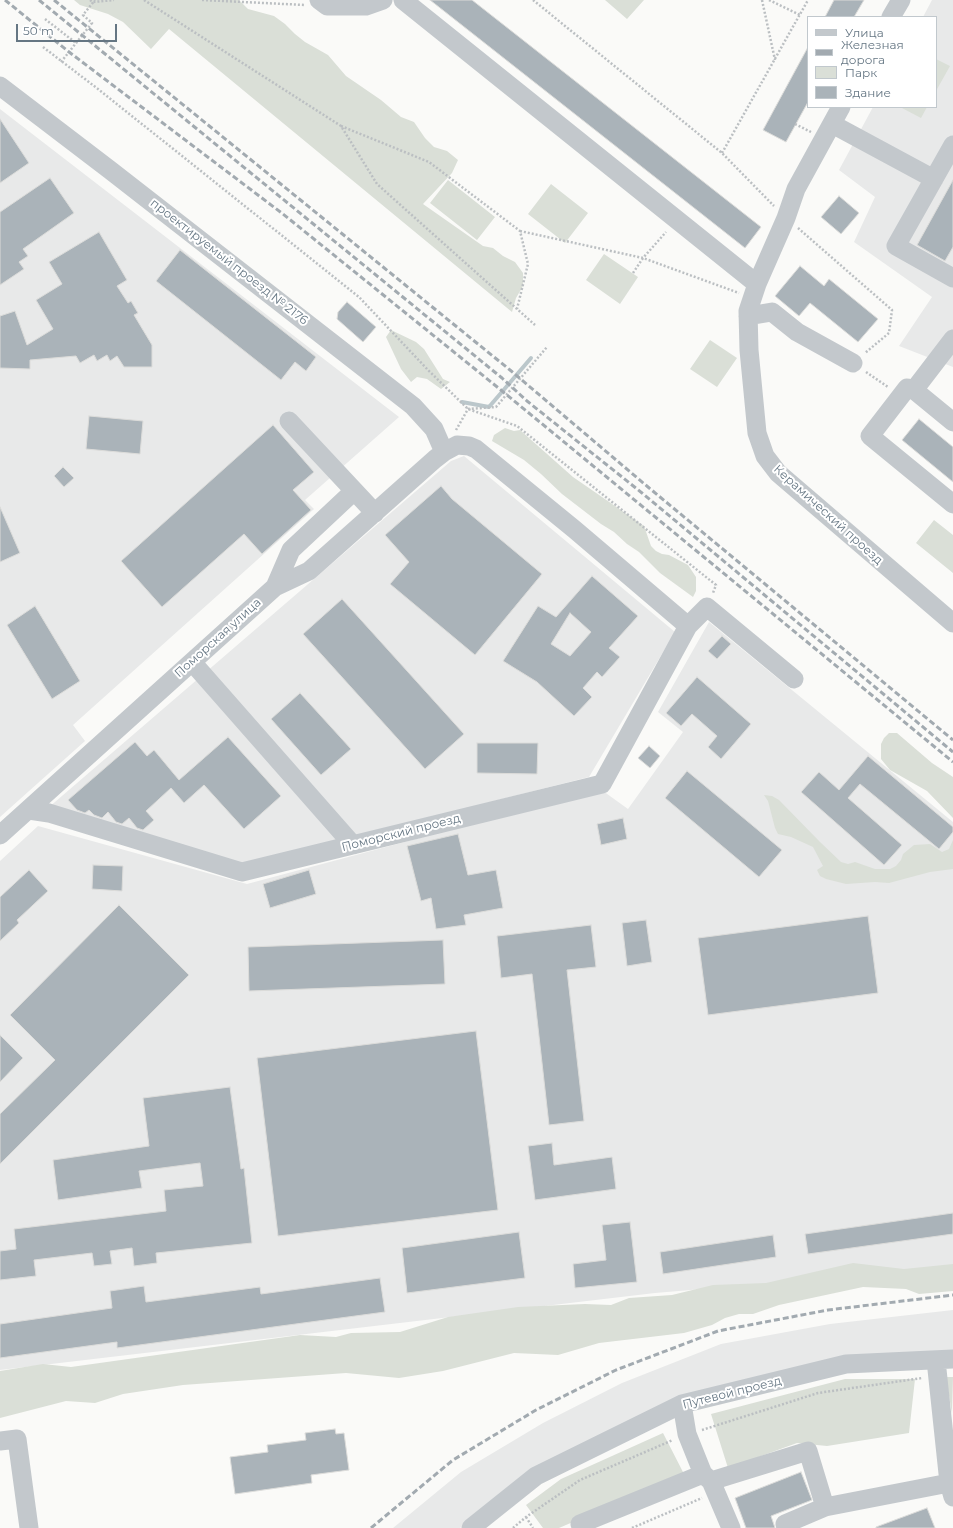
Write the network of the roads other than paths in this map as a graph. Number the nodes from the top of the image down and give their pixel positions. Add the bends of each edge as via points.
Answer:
1 (383, 0) edge
2 (403, 0) edge
3 (901, 0) edge
4 (323, 3) edge
5 (893, 16) edge
6 (0, 86) edge
7 (840, 108) edge
8 (832, 124) junction
9 (953, 145) edge
10 (934, 179) junction
11 (953, 278) edge
12 (752, 299) junction
13 (953, 339) edge
14 (853, 363) road end
15 (907, 393) junction
16 (289, 421) dead end
17 (953, 422) edge
18 (444, 452) junction
19 (354, 492) junction
20 (953, 504) edge
21 (376, 512) junction
22 (275, 587) junction
23 (953, 623) edge
24 (688, 626) junction
25 (192, 662) junction
26 (794, 679) dead end
27 (28, 810) junction
28 (0, 835) edge
29 (353, 845) junction
30 (942, 1365) edge
31 (682, 1404) junction
32 (9, 1440) edge
33 (709, 1482) junction
34 (951, 1490) edge
35 (825, 1507) junction
36 (29, 1528) edge
37 (471, 1528) edge
38 (582, 1528) edge
39 (731, 1528) edge
40 (786, 1528) edge

1 - 4 street via 366,6
2 - 12 street via 676,220
3 - 5 street
6 - 18 street, проектируемый проезд № 2176 via 413,406 434,429
7 - 8 street
8 - 10 street
8 - 12 street via 796,189
9 - 10 street
10 - 11 street via 896,246
12 - 14 street via 798,332
12 - 23 street, Керамический проезд via 748,350 757,433 765,456 778,473
13 - 15 street
15 - 17 street
15 - 20 street via 870,436
16 - 19 street
18 - 21 street, Поморская улица
18 - 24 street via 457,445 476,449
19 - 21 street
19 - 22 street via 291,550
21 - 22 street, Поморская улица via 309,571
22 - 25 street, Поморская улица
24 - 26 street, Поморский проезд via 707,607
24 - 29 street, Поморский проезд via 602,784
25 - 27 street, Поморская улица
25 - 29 street
27 - 28 street, Поморская улица
27 - 29 street, Поморский проезд via 49,812 242,872
30 - 31 street, Путевой проезд via 846,1364
30 - 34 street
31 - 33 street via 687,1434
31 - 37 street, Путевой проезд via 536,1476
32 - 36 street
33 - 35 street via 808,1451
33 - 38 street via 580,1524
33 - 39 street
34 - 35 street
35 - 40 street via 785,1524

